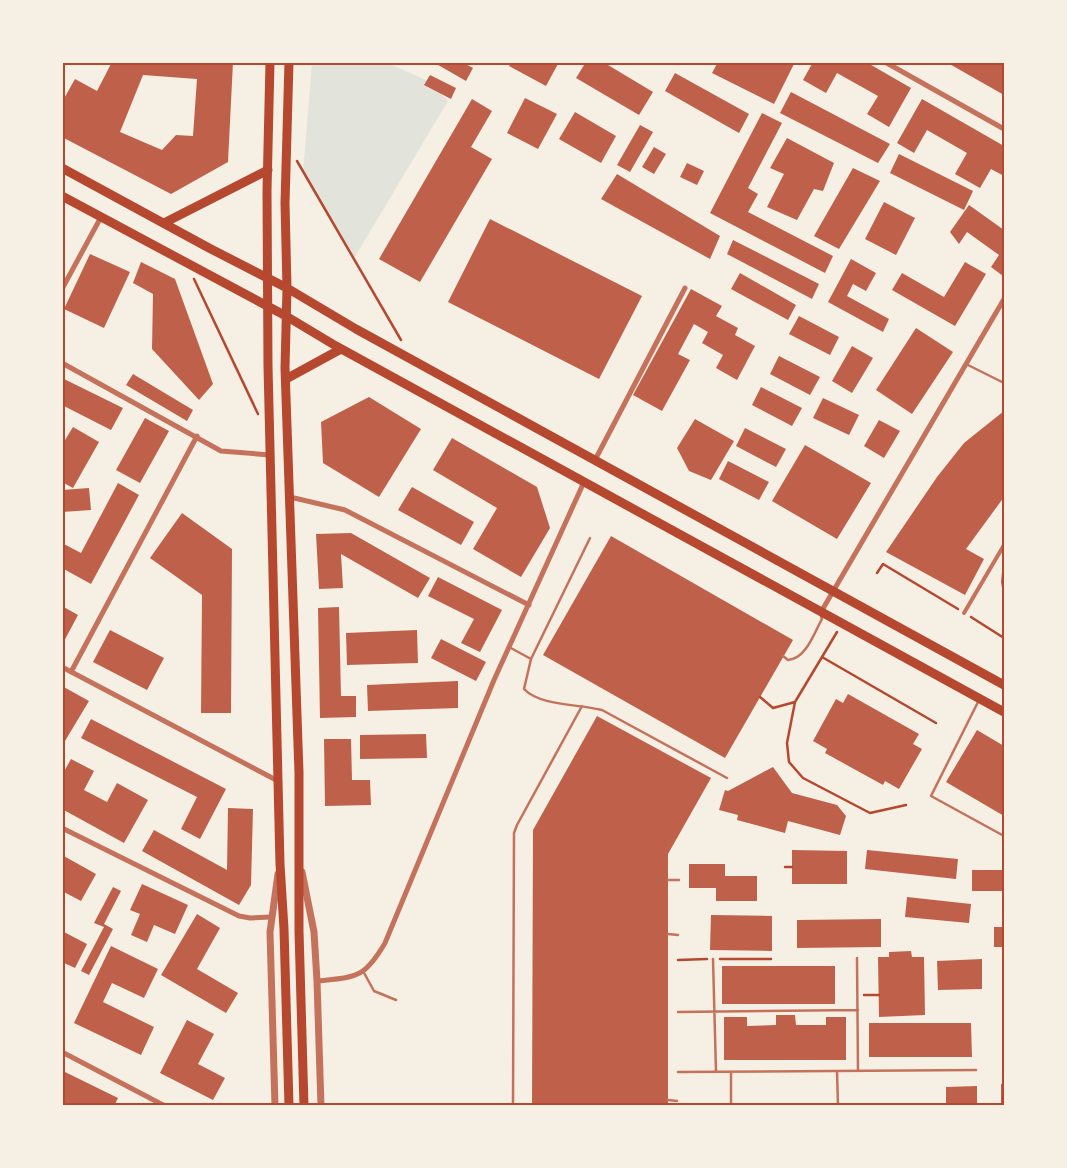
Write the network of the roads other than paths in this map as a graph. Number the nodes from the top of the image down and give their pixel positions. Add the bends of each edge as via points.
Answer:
1 (270, 62) edge
2 (290, 62) edge
3 (885, 62) edge
4 (896, 65) edge
5 (1004, 129) edge
6 (62, 168) edge
7 (268, 170) junction
8 (62, 196) edge
9 (101, 217) junction
10 (164, 224) junction
11 (267, 277) junction
12 (287, 288) junction
13 (685, 288) dead end
14 (62, 289) edge
15 (1004, 299) edge
16 (268, 308) junction
17 (286, 316) junction
18 (341, 349) junction
19 (62, 363) edge
20 (966, 364) junction
21 (286, 379) junction
22 (1004, 383) edge
23 (197, 436) junction
24 (270, 455) junction
25 (595, 460) junction
26 (584, 482) junction
27 (290, 497) junction
28 (590, 538) dead end
29 (1004, 545) edge
30 (833, 591) junction
31 (529, 605) junction
32 (821, 612) junction
33 (964, 613) road end
34 (509, 647) junction
35 (783, 656) dead end
36 (531, 659) junction
37 (62, 668) edge
38 (71, 672) junction
39 (1004, 685) edge
40 (980, 699) junction
41 (582, 706) junction
42 (1004, 712) edge
43 (727, 778) dead end
44 (278, 781) junction
45 (62, 828) edge
46 (1004, 836) edge
47 (299, 862) junction
48 (280, 864) junction
49 (668, 880) dead end
50 (680, 880) dead end
51 (271, 917) junction
52 (668, 934) dead end
53 (678, 935) dead end
54 (858, 958) dead end
55 (713, 959) road end
56 (363, 971) junction
57 (317, 981) junction
58 (396, 1000) dead end
59 (858, 1010) junction
60 (714, 1011) junction
61 (678, 1012) dead end
62 (62, 1052) edge
63 (976, 1070) dead end
64 (837, 1071) junction
65 (858, 1071) junction
66 (678, 1072) dead end
67 (716, 1072) junction
68 (730, 1072) junction
69 (668, 1100) dead end
70 (678, 1101) dead end
71 (165, 1106) edge
72 (275, 1106) edge
73 (289, 1106) edge
74 (304, 1106) edge
75 (321, 1106) edge
76 (513, 1106) edge
77 (730, 1106) edge
78 (838, 1106) edge

1 - 7 main road
2 - 12 main road via 285,203
3 - 4 street
4 - 5 street
6 - 10 main road
7 - 10 main road
7 - 11 main road
8 - 9 main road
9 - 14 street
9 - 16 main road
10 - 11 main road
11 - 12 main road
11 - 16 main road
12 - 17 main road
12 - 25 main road
13 - 25 street
15 - 20 street
16 - 17 main road
16 - 24 main road
17 - 18 main road
17 - 21 main road
18 - 21 main road
18 - 26 main road
19 - 23 street
20 - 22 lane
20 - 30 street
21 - 27 main road
23 - 24 street via 221,451
23 - 38 street
24 - 44 main road
25 - 30 main road
26 - 31 street
26 - 32 main road
27 - 31 street via 345,510
27 - 47 main road
28 - 36 lane
29 - 33 street
30 - 32 street
30 - 39 main road
31 - 34 street
32 - 35 lane via 822,619 802,654 788,660
32 - 40 main road
34 - 36 lane
34 - 56 street via 385,943
36 - 41 lane via 524,689 529,695
37 - 38 street
38 - 44 street
40 - 42 main road
40 - 46 lane via 931,796
41 - 43 lane via 602,710
41 - 76 lane via 514,833
44 - 48 main road
45 - 51 street via 239,916
47 - 57 street via 314,932
47 - 74 main road
48 - 51 street
48 - 73 main road
49 - 50 lane
51 - 72 street
52 - 53 lane
54 - 59 lane
55 - 60 lane
56 - 57 street via 356,976
56 - 58 lane via 374,992
57 - 75 street
59 - 60 lane
59 - 65 lane
60 - 61 lane
60 - 67 lane
62 - 71 street
63 - 65 lane
64 - 65 lane
64 - 68 lane
64 - 78 lane
66 - 67 lane
67 - 68 lane
68 - 77 lane
69 - 70 lane

